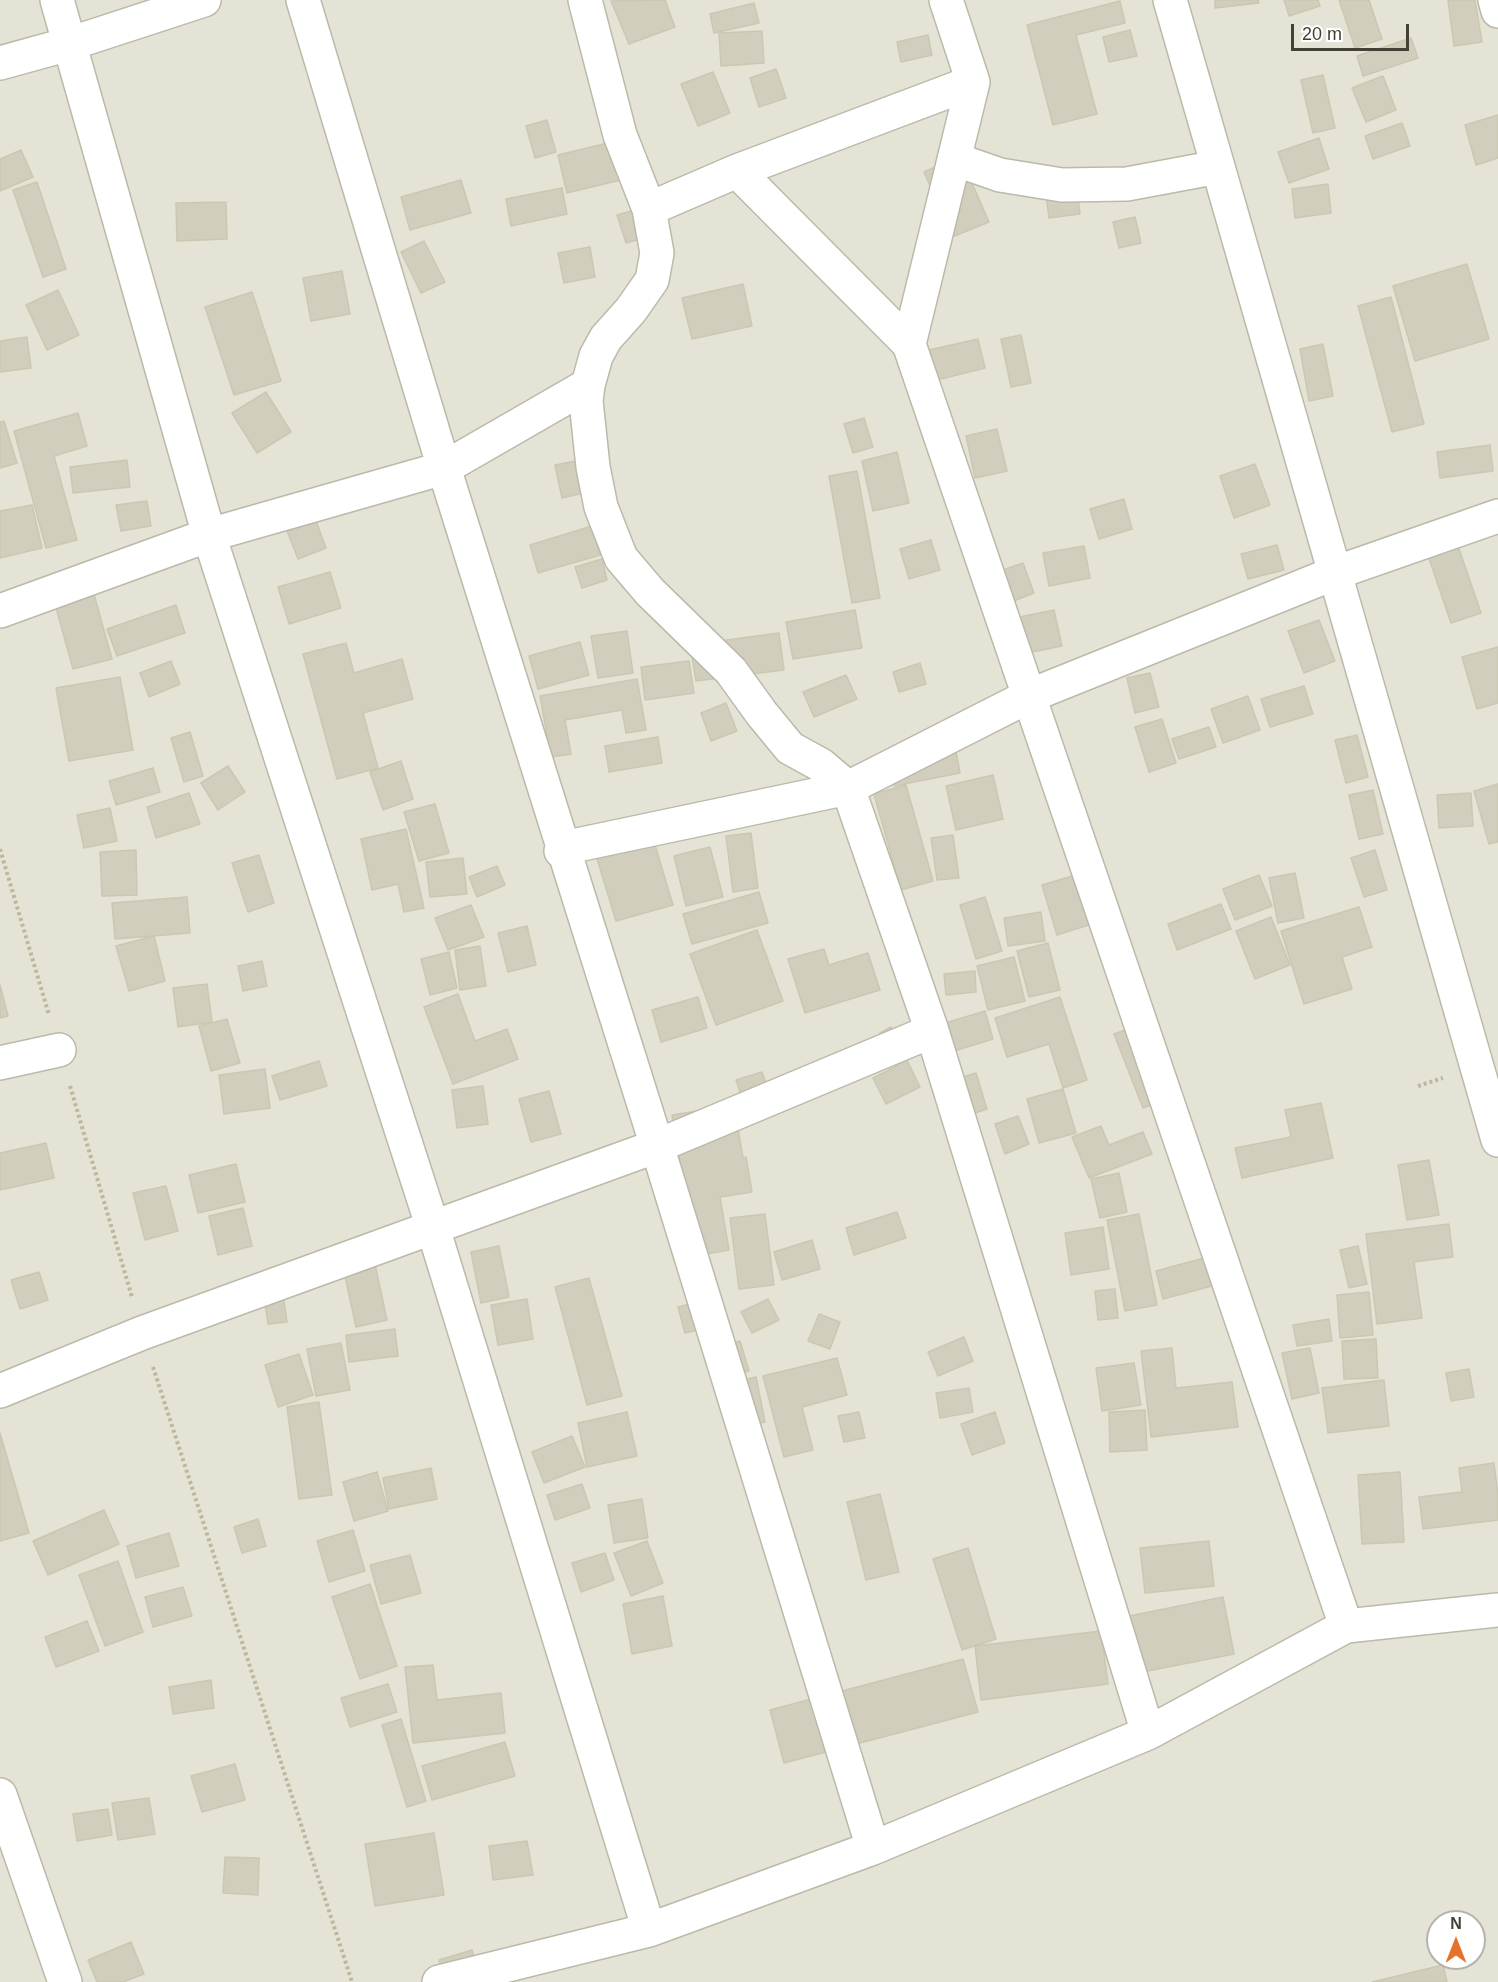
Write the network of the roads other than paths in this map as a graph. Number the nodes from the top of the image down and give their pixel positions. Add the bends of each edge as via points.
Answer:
1 (57, 0) edge
2 (204, 0) edge
3 (303, 0) edge
4 (585, 0) edge
5 (946, 0) edge
6 (1170, 0) edge
7 (1495, 0) edge
8 (1498, 11) edge
9 (69, 44) junction
10 (0, 63) edge
11 (973, 82) junction
12 (954, 159) junction
13 (1218, 167) junction
14 (738, 171) junction
15 (649, 209) junction
16 (909, 344) junction
17 (588, 385) junction
18 (444, 468) junction
19 (1498, 516) edge
20 (209, 535) junction
21 (1335, 573) junction
22 (0, 611) edge
23 (1029, 696) junction
24 (848, 788) junction
25 (562, 849) junction
26 (932, 1031) junction
27 (59, 1050) road end
28 (0, 1063) edge
29 (1498, 1140) edge
30 (657, 1146) junction
31 (433, 1228) junction
32 (0, 1391) edge
33 (1498, 1610) edge
34 (1346, 1626) junction
35 (1148, 1733) junction
36 (0, 1795) edge
37 (873, 1848) junction
38 (649, 1930) junction
39 (65, 1982) edge
40 (439, 1982) edge

1 - 9 street
2 - 9 street
3 - 18 street
4 - 15 street via 620,135
5 - 11 street
6 - 13 street
7 - 8 street
9 - 10 street
9 - 20 street
11 - 12 street
11 - 14 street
12 - 13 street via 1000,175 1062,185 1127,184
12 - 16 street
13 - 21 street
14 - 15 street
14 - 16 street
15 - 17 street via 657,253 652,280 606,338
16 - 23 street
17 - 18 street
17 - 24 street via 588,429 595,477 601,507 621,558 731,671 790,748 821,765
18 - 20 street
18 - 25 street
19 - 21 street
20 - 22 street
20 - 31 street
21 - 23 street
21 - 29 street
23 - 24 street
23 - 34 street
24 - 25 street
24 - 26 street
25 - 30 street
26 - 30 street
26 - 35 street
27 - 28 street
30 - 31 street
30 - 37 street
31 - 32 street via 142,1333
31 - 38 street
33 - 34 street
34 - 35 street
35 - 37 street
36 - 39 street
37 - 38 street
38 - 40 street

